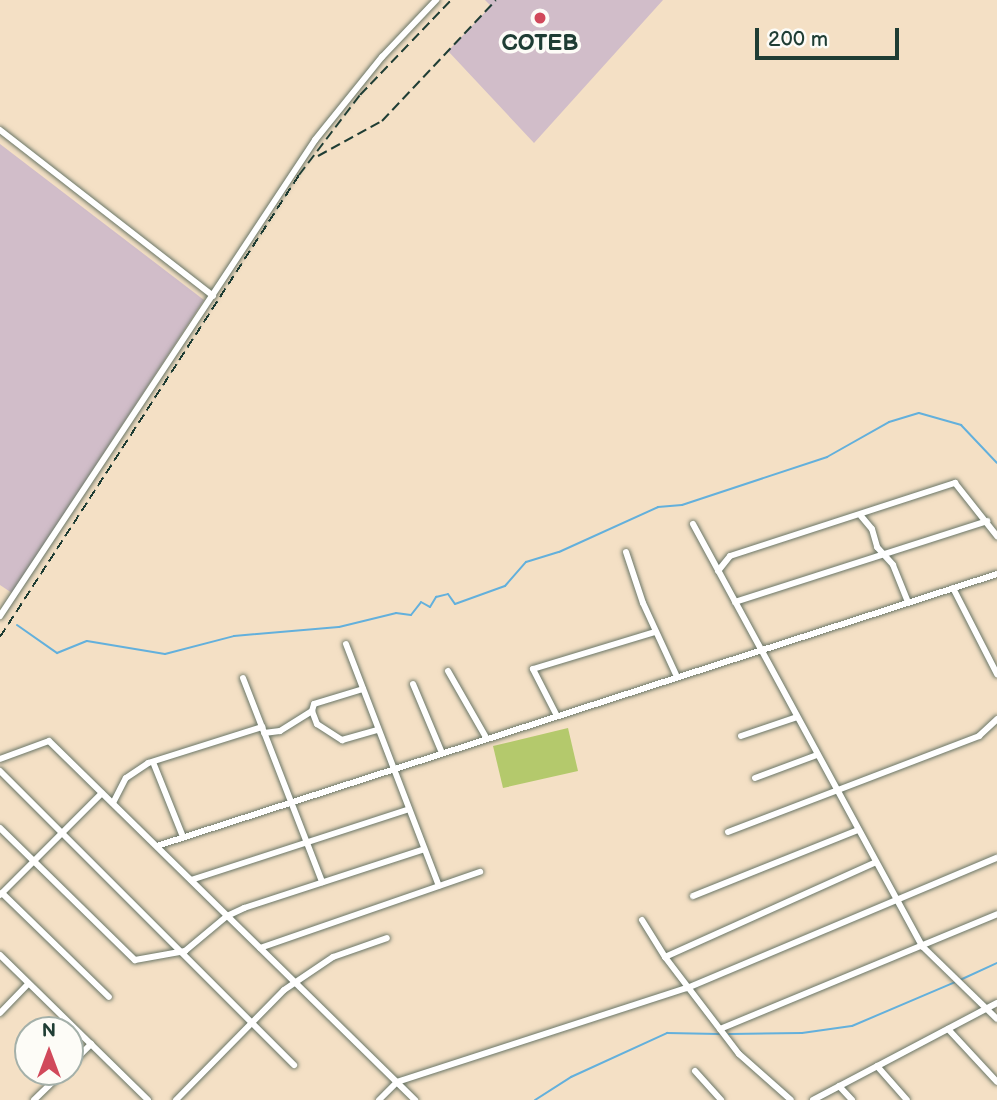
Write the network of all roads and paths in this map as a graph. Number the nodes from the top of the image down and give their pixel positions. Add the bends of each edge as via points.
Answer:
1 (436, 0) edge
2 (0, 130) edge
3 (213, 296) junction
4 (862, 516) junction
5 (987, 521) junction
6 (693, 524) dead end
7 (997, 536) edge
8 (626, 552) dead end
9 (883, 553) junction
10 (718, 571) junction
11 (997, 573) edge
12 (953, 588) junction
13 (735, 602) junction
14 (908, 602) junction
15 (0, 616) edge
16 (655, 632) junction
17 (346, 645) dead end
18 (761, 650) junction
19 (448, 671) dead end
20 (997, 674) edge
21 (677, 677) junction
22 (243, 678) dead end
23 (413, 684) dead end
24 (363, 689) junction
25 (312, 711) junction
26 (557, 716) junction
27 (797, 717) junction
28 (997, 719) edge
29 (263, 730) junction
30 (379, 730) junction
31 (741, 736) dead end
32 (487, 739) junction
33 (442, 754) junction
34 (817, 755) junction
35 (0, 759) edge
36 (153, 762) junction
37 (394, 769) junction
38 (0, 771) edge
39 (755, 778) dead end
40 (835, 788) junction
41 (102, 793) junction
42 (291, 802) junction
43 (113, 803) junction
44 (408, 808) junction
45 (858, 830) junction
46 (728, 832) dead end
47 (2, 833) edge
48 (62, 833) junction
49 (183, 837) junction
50 (306, 842) junction
51 (157, 846) junction
52 (424, 849) junction
53 (997, 858) edge
54 (34, 862) junction
55 (876, 862) junction
56 (480, 872) dead end
57 (191, 880) junction
58 (322, 882) junction
59 (439, 886) junction
60 (1, 894) edge
61 (693, 895) dead end
62 (898, 903) junction
63 (997, 914) edge
64 (227, 916) junction
65 (642, 920) dead end
66 (387, 938) dead end
67 (923, 947) junction
68 (260, 948) junction
69 (180, 952) junction
70 (0, 955) edge
71 (664, 957) junction
72 (296, 983) junction
73 (28, 984) junction
74 (687, 988) junction
75 (109, 997) dead end
76 (997, 1003) edge
77 (985, 1010) junction
78 (0, 1013) edge
79 (997, 1019) edge
80 (250, 1022) junction
81 (720, 1029) junction
82 (948, 1029) junction
83 (91, 1044) junction
84 (84, 1051) edge
85 (294, 1065) dead end
86 (877, 1066) junction
87 (695, 1071) dead end
88 (397, 1082) junction
89 (997, 1082) edge
90 (48, 1086) edge
91 (839, 1086) junction
92 (34, 1100) edge
93 (148, 1100) edge
94 (176, 1100) edge
95 (379, 1100) edge
96 (415, 1100) edge
97 (721, 1100) edge
98 (791, 1100) edge
99 (813, 1100) edge
100 (852, 1100) edge
101 (907, 1100) edge

1 - 3 street via 382,57 315,140
2 - 3 street
3 - 15 street
4 - 5 street via 955,482
4 - 9 street
4 - 10 street via 730,556
5 - 7 street
5 - 9 street
6 - 10 street
8 - 16 street
9 - 13 street
9 - 14 street
10 - 13 street
11 - 12 street
12 - 14 street
12 - 20 street
13 - 18 street
14 - 18 street
16 - 21 street
16 - 26 street via 533,669
17 - 24 street
18 - 21 street
18 - 27 street
19 - 32 street
21 - 26 street
22 - 29 street
23 - 33 street
24 - 25 street via 314,704
24 - 30 street
25 - 29 street via 280,731
25 - 30 street via 317,724 342,740
26 - 32 street
27 - 31 street
27 - 34 street
28 - 40 street via 979,736
29 - 36 street
29 - 42 street
30 - 37 street
32 - 33 street
33 - 37 street
34 - 39 street
34 - 40 street
35 - 41 street via 49,741
36 - 43 street via 126,778
36 - 49 street
37 - 42 street
37 - 44 street
38 - 48 street
40 - 45 street
40 - 46 street
41 - 43 street
41 - 48 street
42 - 49 street
42 - 50 street
43 - 51 street
44 - 50 street
44 - 52 street
45 - 55 street
45 - 61 street
47 - 54 street
48 - 54 street
48 - 69 street
49 - 51 street
50 - 57 street
50 - 58 street
51 - 57 street
52 - 58 street
52 - 59 street
53 - 62 street
54 - 60 street
54 - 69 street via 129,958 152,960
55 - 62 street
55 - 71 street
56 - 59 street
57 - 64 street
58 - 64 street
59 - 68 street
60 - 75 street
62 - 67 street
62 - 74 street
63 - 67 street
64 - 68 street
64 - 69 street
65 - 71 street
66 - 72 street via 351,948
67 - 77 street
67 - 81 street
68 - 72 street
69 - 80 street
70 - 73 street
71 - 74 street
72 - 80 street
72 - 88 street
73 - 78 street
73 - 83 street
74 - 81 street
74 - 88 street
76 - 77 street
77 - 79 street
77 - 82 street
80 - 85 street
80 - 94 street
81 - 98 street via 739,1054
82 - 86 street
82 - 89 street
83 - 84 street
83 - 93 street
86 - 91 street
86 - 101 street
87 - 97 street
88 - 95 street
88 - 96 street
90 - 92 street
91 - 99 street
91 - 100 street

